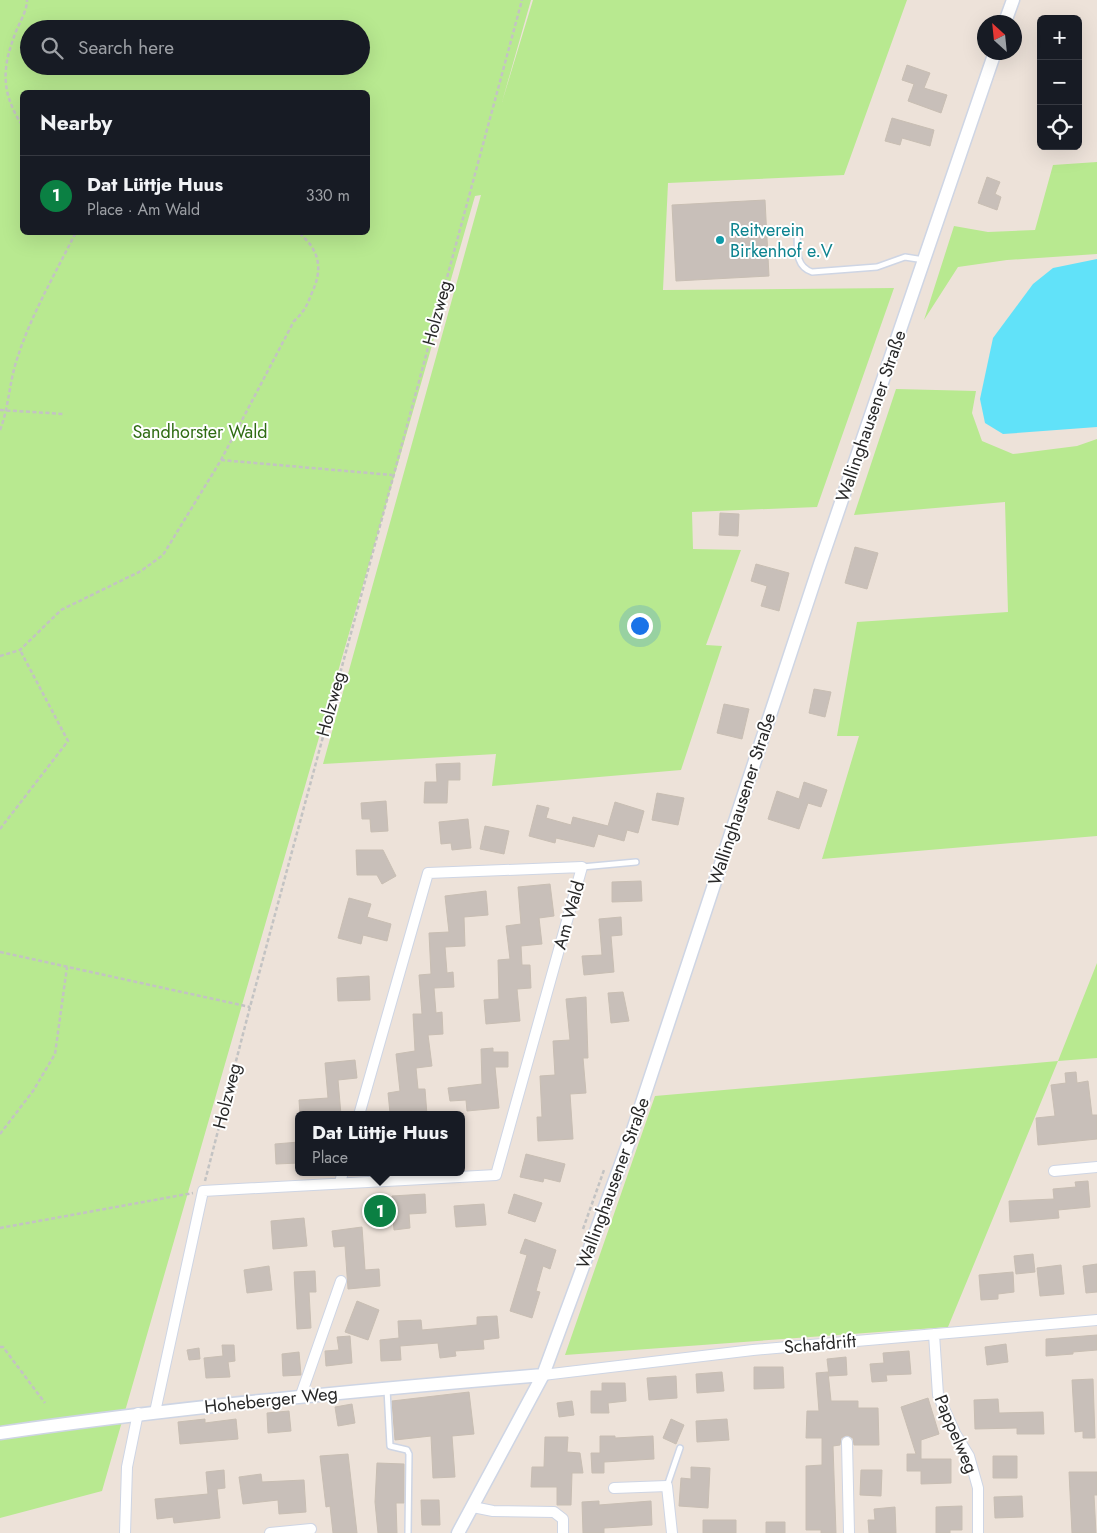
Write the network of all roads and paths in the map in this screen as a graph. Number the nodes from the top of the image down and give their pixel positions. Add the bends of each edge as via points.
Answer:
1 (28, 0) edge
2 (522, 0) edge
3 (1013, 0) edge
4 (1008, 15) edge
5 (20, 20) edge
6 (20, 20) edge
7 (992, 60) edge
8 (0, 88) edge
9 (5, 89) junction
10 (20, 122) edge
11 (797, 231) dead end
12 (74, 235) edge
13 (300, 235) edge
14 (924, 260) junction
15 (0, 410) edge
16 (8, 411) junction
17 (64, 414) dead end
18 (0, 430) edge
19 (221, 460) junction
20 (392, 476) junction
21 (20, 650) junction
22 (0, 656) edge
23 (0, 830) edge
24 (636, 862) dead end
25 (582, 867) junction
26 (0, 952) edge
27 (67, 967) junction
28 (250, 1007) junction
29 (360, 1111) edge
30 (0, 1134) edge
31 (607, 1164) dead end
32 (1097, 1167) edge
33 (1054, 1171) dead end
34 (465, 1175) edge
35 (418, 1176) edge
36 (341, 1177) edge
37 (203, 1191) junction
38 (0, 1228) edge
39 (583, 1234) dead end
40 (341, 1281) dead end
41 (1097, 1320) edge
42 (934, 1334) junction
43 (0, 1347) edge
44 (543, 1375) junction
45 (387, 1388) junction
46 (301, 1395) junction
47 (45, 1403) dead end
48 (155, 1412) junction
49 (138, 1413) junction
50 (0, 1433) edge
51 (847, 1442) dead end
52 (680, 1448) dead end
53 (667, 1486) junction
54 (614, 1488) dead end
55 (473, 1507) junction
56 (311, 1529) dead end
57 (125, 1533) edge
58 (270, 1533) edge
59 (408, 1533) edge
60 (458, 1533) edge
61 (563, 1533) edge
62 (672, 1533) edge
63 (849, 1533) edge
64 (978, 1533) edge

1 - 6 path
2 - 20 path, Holzweg
3 - 4 street
5 - 9 path via 8,51
7 - 14 street, Wallinghausener Straße
8 - 9 path
9 - 10 path
11 - 14 lane via 798,260 812,272 877,267 905,257
12 - 16 path via 34,315 16,360
13 - 19 path via 318,258 319,278 303,314 294,321
14 - 44 street, Wallinghausener Straße via 629,1142
15 - 16 path
16 - 17 path
16 - 18 path
19 - 20 path
19 - 21 path via 163,556 141,571 61,610
20 - 28 path, Holzweg
21 - 22 path
21 - 23 path via 68,741
24 - 25 lane
25 - 29 street, Am Wald via 428,873
25 - 34 street, Am Wald via 496,1175
26 - 27 path
27 - 28 path
27 - 30 path via 55,1054 33,1091
28 - 37 path, Holzweg
31 - 39 path via 591,1200
32 - 33 street
35 - 36 street, Am Wald
36 - 37 street, Am Wald
37 - 38 path
37 - 48 street
40 - 46 street
41 - 42 street, Schafdrift
42 - 44 street, Schafdrift via 753,1350
42 - 64 street, Pappelweg via 938,1395 969,1456 978,1488
43 - 47 path
44 - 45 street, Hoheberger Weg
44 - 55 street, Wallinghausener Straße
45 - 46 street, Hoheberger Weg
45 - 59 lane via 390,1446 407,1450 409,1454
46 - 48 street, Hoheberger Weg
48 - 49 street, Hoheberger Weg
49 - 50 street, Hoheberger Weg
49 - 57 street via 127,1466
51 - 63 street
52 - 53 lane
53 - 54 street
53 - 62 street
55 - 60 street, Wallinghausener Straße
55 - 61 street via 493,1511 554,1512 562,1519
56 - 58 street

